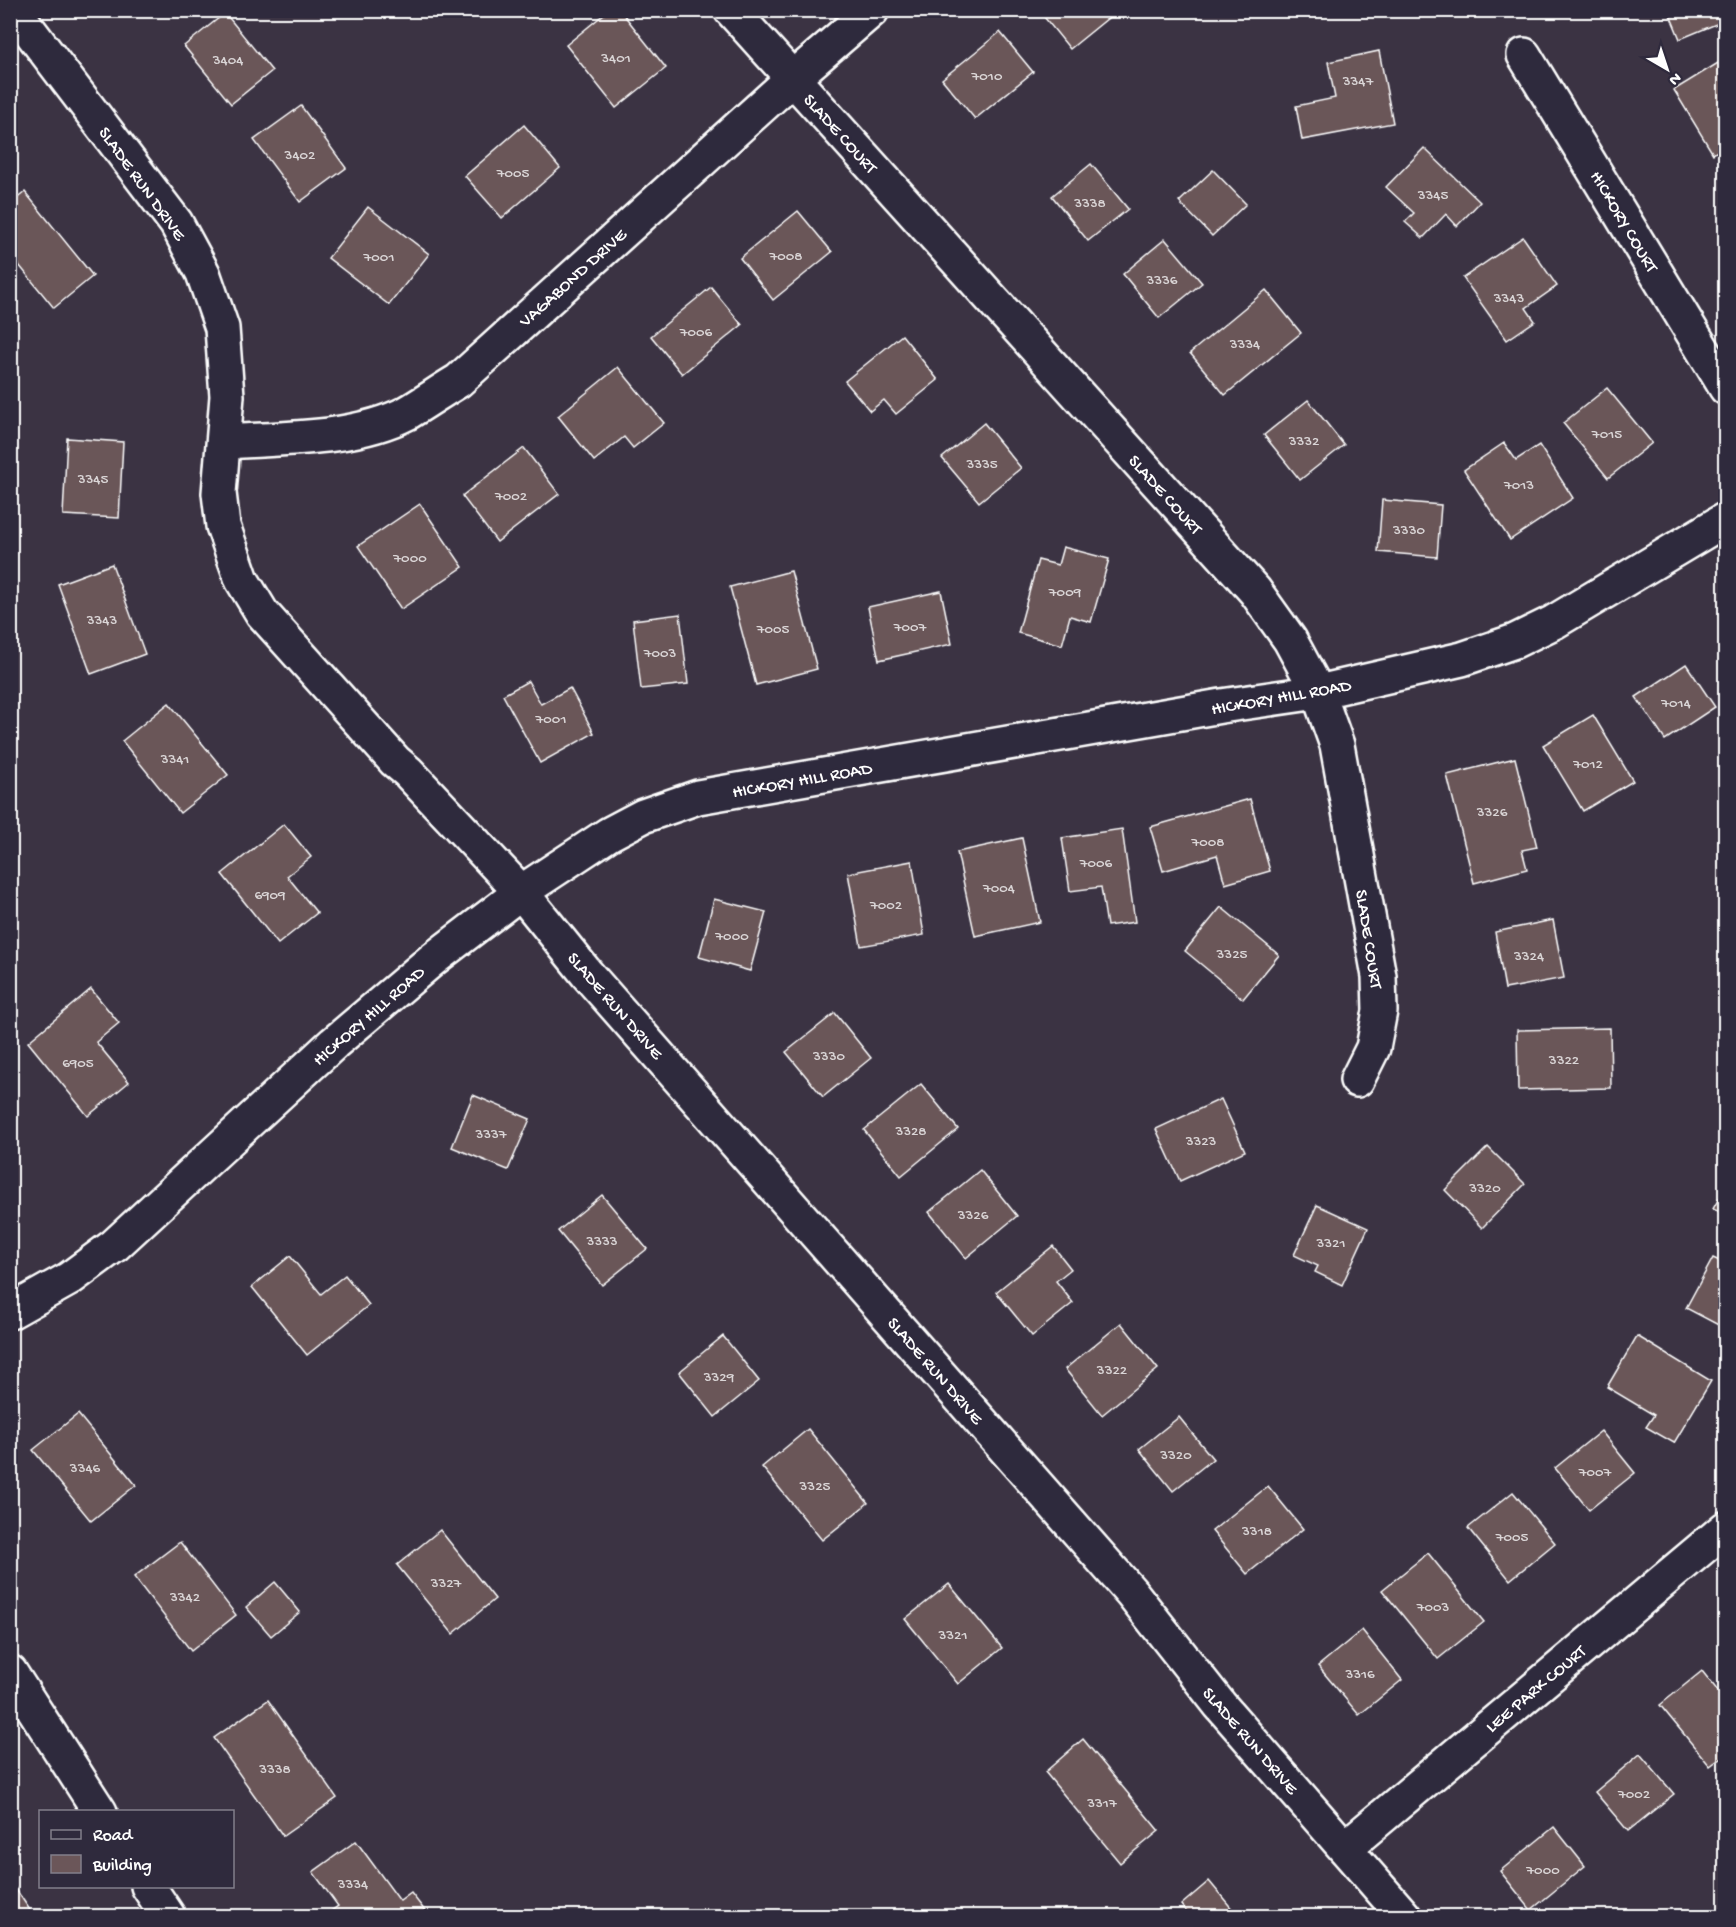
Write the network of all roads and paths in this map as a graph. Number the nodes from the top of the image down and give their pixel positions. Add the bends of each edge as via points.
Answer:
1 (14, 10) edge
2 (731, 10) edge
3 (872, 10) edge
4 (1524, 55) dead end
5 (792, 79) junction
6 (1725, 388) edge
7 (224, 442) junction
8 (1725, 519) edge
9 (1318, 692) junction
10 (521, 892) junction
11 (1357, 1080) dead end
12 (10, 1312) edge
13 (1725, 1528) edge
14 (10, 1672) edge
15 (99, 1810) edge
16 (1345, 1848) junction
17 (149, 1888) edge
18 (168, 1917) edge
19 (1404, 1917) edge

1 - 7 street, SLADE RUN DRIVE via 176,223 203,273 222,328 227,396
2 - 5 street, SLADE COURT
3 - 5 street, VAGABOND DRIVE
4 - 6 street, HICKORY COURT
5 - 7 street, VAGABOND DRIVE via 458,381 406,413 366,428
5 - 9 street, SLADE COURT via 1255,591 1290,640
7 - 10 street, SLADE RUN DRIVE via 219,493 223,526 242,580 262,613 395,761
8 - 9 street, HICKORY HILL ROAD via 1554,622 1515,640 1462,660
9 - 10 street, HICKORY HILL ROAD via 698,797 644,816 609,834
9 - 11 street, SLADE COURT via 1337,745 1378,976 1380,1011 1375,1039
10 - 12 street, HICKORY HILL ROAD via 432,960 334,1043 115,1245 69,1279
10 - 16 street, SLADE RUN DRIVE via 595,982 1132,1593 1220,1705
13 - 16 street, LEE PARK COURT
14 - 15 street
16 - 19 street, SLADE RUN DRIVE
17 - 18 street

